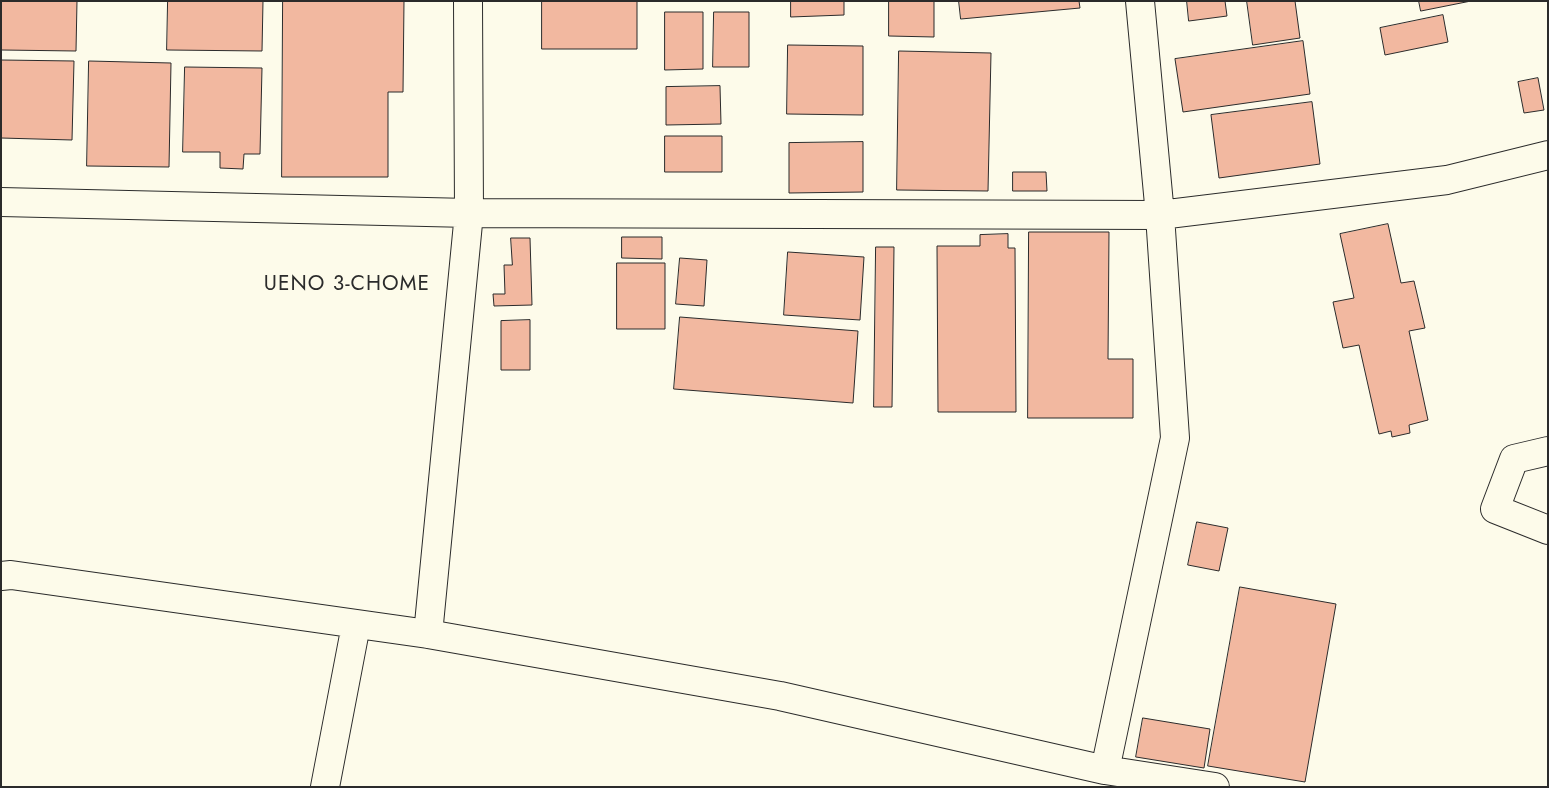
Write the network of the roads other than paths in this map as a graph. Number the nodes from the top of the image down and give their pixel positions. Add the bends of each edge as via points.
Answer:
1 (468, 1) edge
2 (1140, 1) edge
3 (1548, 155) edge
4 (1, 202) edge
5 (469, 213) junction
6 (1160, 215) junction
7 (1548, 451) edge
8 (1548, 530) edge
9 (1, 576) edge
10 (356, 624) junction
11 (428, 634) junction
12 (1105, 770) junction
13 (325, 787) edge
14 (1215, 787) edge

1 - 5 street
2 - 6 street
3 - 6 street via 1447,180
4 - 5 street
5 - 6 street
5 - 11 street
6 - 12 street via 1175,438
7 - 8 street via 1514,459 1494,510
9 - 10 street
10 - 11 street
10 - 13 street
11 - 12 street via 780,696
12 - 14 street

